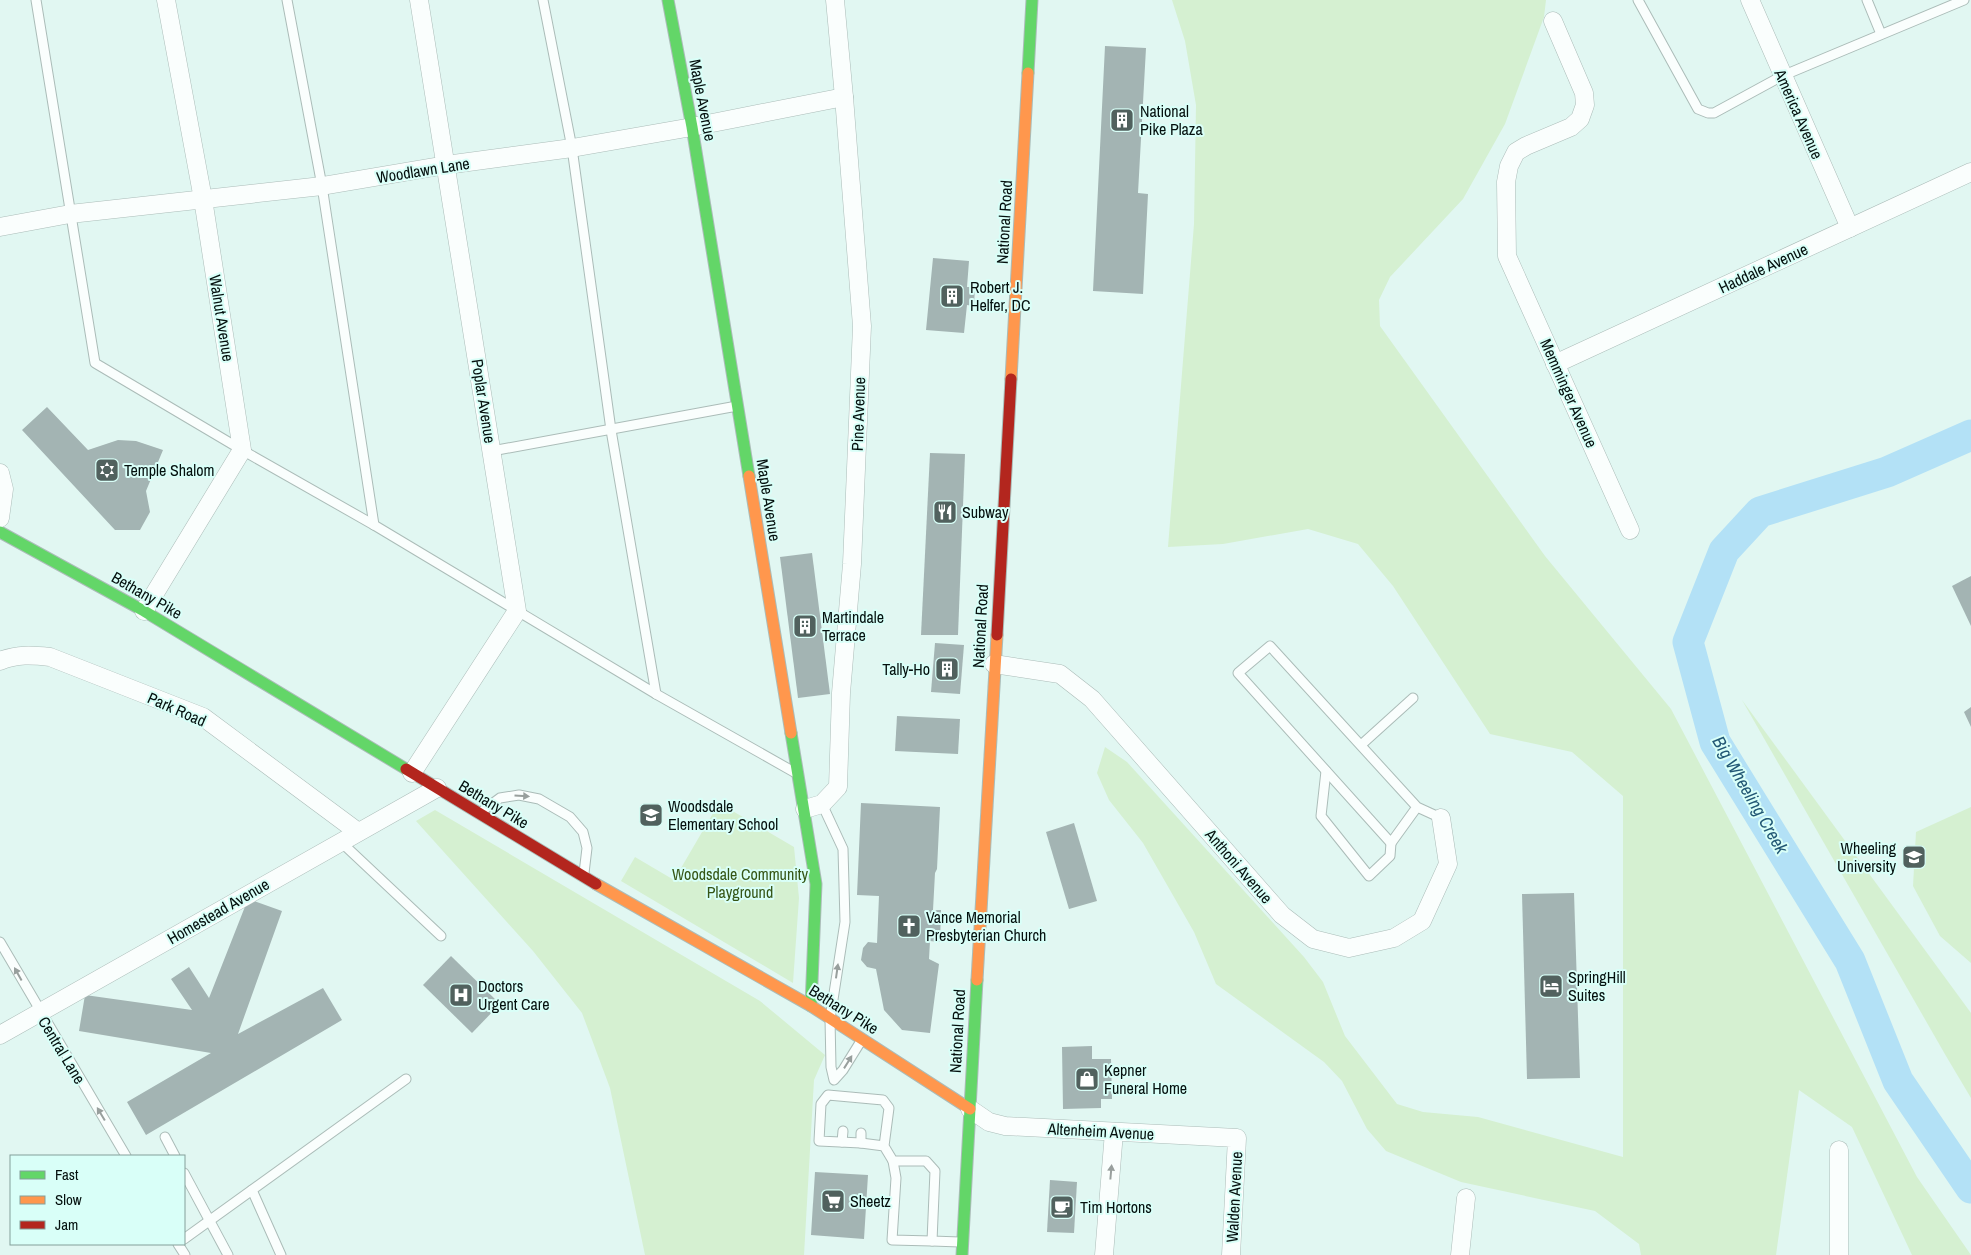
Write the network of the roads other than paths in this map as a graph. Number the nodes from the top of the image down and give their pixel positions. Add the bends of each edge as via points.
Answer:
1 (36, 0) edge
2 (166, 0) edge
3 (286, 0) edge
4 (420, 0) edge
5 (543, 0) edge
6 (668, 0) edge
7 (835, 0) edge
8 (1032, 0) edge
9 (1638, 0) edge
10 (1750, 0) edge
11 (1867, 0) edge
12 (1964, 0) edge
13 (1553, 21) dead end
14 (1881, 34) junction
15 (1782, 76) junction
16 (844, 97) junction
17 (692, 127) junction
18 (572, 148) junction
19 (446, 165) junction
20 (1971, 172) edge
21 (322, 186) junction
22 (203, 198) junction
23 (70, 214) junction
24 (0, 227) edge
25 (1850, 228) junction
26 (1555, 364) junction
27 (737, 406) junction
28 (612, 430) junction
29 (242, 450) junction
30 (492, 451) junction
31 (1, 483) edge
32 (0, 518) edge
33 (374, 525) junction
34 (1630, 530) dead end
35 (0, 532) edge
36 (144, 611) junction
37 (518, 611) junction
38 (0, 661) edge
39 (994, 664) junction
40 (656, 694) junction
41 (1413, 698) dead end
42 (1361, 745) junction
43 (1326, 771) junction
44 (412, 773) junction
45 (799, 774) junction
46 (437, 788) junction
47 (822, 804) junction
48 (1417, 807) junction
49 (805, 809) junction
50 (478, 814) junction
51 (1441, 818) joint
52 (358, 832) junction
53 (341, 841) junction
54 (1391, 843) junction
55 (584, 877) junction
56 (440, 936) dead end
57 (0, 942) edge
58 (811, 1006) junction
59 (40, 1012) junction
60 (830, 1019) junction
61 (0, 1034) edge
62 (862, 1039) junction
63 (406, 1079) dead end
64 (834, 1080) junction
65 (828, 1095) junction
66 (846, 1097) junction
67 (845, 1107) dead end
68 (970, 1109) junction
69 (843, 1131) dead end
70 (1114, 1132) junction
71 (861, 1133) dead end
72 (165, 1137) dead end
73 (1237, 1138) joint
74 (842, 1142) junction
75 (861, 1143) junction
76 (884, 1146) junction
77 (1839, 1150) dead end
78 (125, 1155) edge
79 (174, 1155) edge
80 (894, 1161) junction
81 (185, 1176) edge
82 (252, 1190) junction
83 (1466, 1198) dead end
84 (208, 1221) junction
85 (185, 1238) edge
86 (932, 1241) junction
87 (963, 1242) junction
88 (228, 1255) edge
89 (281, 1255) edge
90 (962, 1255) edge
91 (1104, 1255) edge
92 (1231, 1255) edge
93 (1460, 1255) edge
94 (1839, 1255) edge

1 - 23 lane
2 - 22 street, Walnut Avenue
3 - 21 lane
4 - 19 street, Poplar Avenue
5 - 18 lane
6 - 17 main road, Maple Avenue
7 - 16 street, Pine Avenue
8 - 39 main road, National Road
9 - 15 lane via 1698,109 1714,114
10 - 15 street, America Avenue
11 - 14 lane
12 - 14 lane
13 - 26 street, Memminger Avenue via 1584,92 1585,105 1580,119 1571,127 1516,152 1506,182 1507,256
14 - 15 lane
15 - 25 street, America Avenue
16 - 17 street, Woodlawn Lane
16 - 47 street, Pine Avenue via 862,326 838,787
17 - 18 street, Woodlawn Lane
17 - 27 main road, Maple Avenue
18 - 19 street, Woodlawn Lane
18 - 28 lane
19 - 21 street, Woodlawn Lane
19 - 30 street, Poplar Avenue
20 - 25 street, Haddale Avenue
21 - 22 street, Woodlawn Lane
21 - 33 lane
22 - 23 street, Woodlawn Lane
22 - 29 street, Walnut Avenue
23 - 24 street, Woodlawn Lane
23 - 29 lane via 95,362
25 - 26 street, Haddale Avenue
26 - 34 street, Memminger Avenue
27 - 28 lane
27 - 45 main road, Maple Avenue
28 - 30 lane
28 - 40 lane
29 - 33 lane
29 - 36 street
30 - 37 street, Poplar Avenue
31 - 32 street
33 - 37 lane
35 - 36 main road, Bethany Pike
36 - 44 main road, Bethany Pike
37 - 40 lane
37 - 44 street
38 - 52 street, Park Road via 29,654 50,657 203,717
39 - 51 street, Anthoni Avenue via 1060,674 1092,699 1282,915 1313,939 1350,948 1394,938 1422,921 1448,864
39 - 68 main road, National Road
40 - 45 lane
41 - 42 lane
42 - 43 lane via 1270,646 1238,673
42 - 48 lane
43 - 54 lane
43 - 54 lane via 1320,816 1369,876 1390,856
44 - 46 main road, Bethany Pike
45 - 49 main road, Maple Avenue
46 - 50 main road, Bethany Pike
46 - 52 street, Homestead Avenue
47 - 49 street
60 -> 47 lane via 845,922 843,849
48 - 51 lane
48 - 54 lane
49 - 58 main road, Maple Avenue via 816,884
50 - 55 main road, Bethany Pike
50 -> 55 lane via 500,798 520,794 540,799 570,817 584,832 587,848
52 - 53 street, Homestead Avenue
53 - 56 lane
53 - 59 street, Homestead Avenue
55 - 58 main road, Bethany Pike
59 -> 57 lane, Central Lane
58 - 60 main road, Bethany Pike
59 - 61 street, Homestead Avenue
78 -> 59 lane, Central Lane
60 - 62 main road, Bethany Pike
60 - 64 lane
64 -> 62 lane
62 - 68 main road, Bethany Pike
63 - 82 lane
64 - 65 lane
65 - 66 lane
65 - 74 lane via 821,1104 818,1141
66 - 67 lane
66 - 76 lane via 863,1103 883,1100 889,1108
68 - 70 street, Altenheim Avenue via 990,1122 1005,1126
68 - 87 main road, National Road
69 - 74 lane
70 - 73 street, Altenheim Avenue
91 -> 70 street
71 - 75 lane
72 - 79 lane
73 - 92 street, Walden Avenue
74 - 75 lane
75 - 76 lane
76 - 80 lane
77 - 94 street
80 - 86 lane via 926,1161 936,1171 931,1199
80 - 86 lane via 900,1180 892,1240
81 - 84 lane
82 - 84 lane
82 - 89 lane
83 - 93 street
84 - 85 lane
84 - 88 lane
86 - 87 lane
87 - 90 main road, National Road

